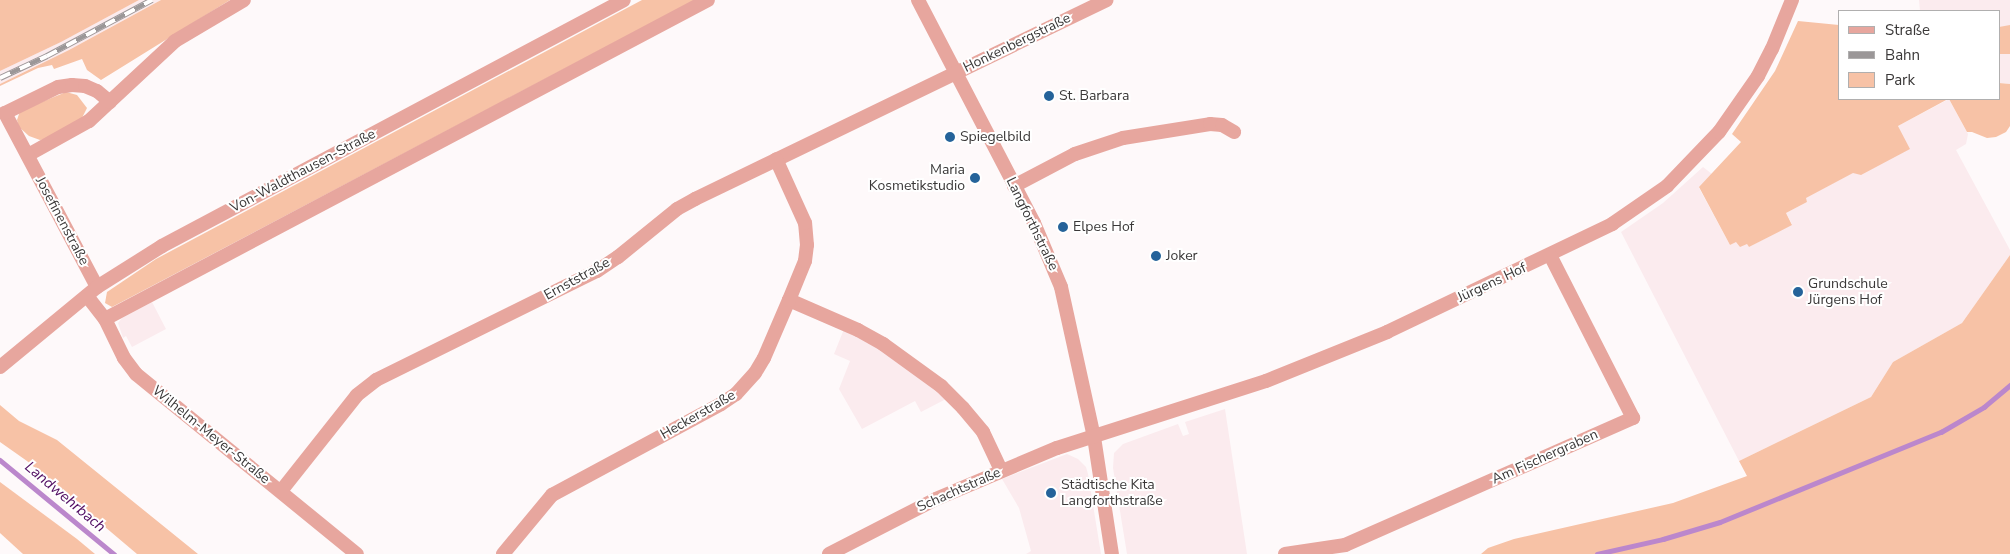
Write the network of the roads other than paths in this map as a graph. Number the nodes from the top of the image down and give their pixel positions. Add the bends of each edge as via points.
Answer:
1 (244, 0) edge
2 (624, 0) edge
3 (708, 0) edge
4 (918, 0) edge
5 (1106, 0) edge
6 (1792, 0) edge
7 (955, 73) junction
8 (110, 102) junction
9 (1234, 132) dead end
10 (28, 155) junction
11 (776, 159) junction
12 (1014, 186) junction
13 (1550, 255) junction
14 (92, 292) junction
15 (790, 300) junction
16 (105, 320) junction
17 (0, 367) edge
18 (1094, 437) junction
19 (1002, 470) junction
20 (281, 491) junction
21 (358, 554) edge
22 (503, 554) edge
23 (829, 554) edge
24 (1112, 554) edge
25 (1285, 554) edge

1 - 8 street via 175,41
2 - 14 street, Von-Waldthausen-Straße via 162,246
3 - 16 street
4 - 7 street, Langforthstraße
5 - 7 street, Honkenbergstraße
6 - 13 street, Jürgens Hof via 1758,76 1719,132 1696,158 1667,186 1612,224
7 - 11 street, Ernststraße
7 - 12 street, Langforthstraße
8 - 10 street via 89,121
8 - 10 street, Josefinenstraße via 97,91 72,85 58,87 5,113
9 - 12 street via 1222,125 1210,124 1124,138 1075,154
10 - 14 street, Josefinenstraße
11 - 15 street, Heckerstraße via 807,234 804,261
11 - 20 street, Ernststraße via 677,208 598,271 376,380 356,395
12 - 18 street, Langforthstraße via 1049,254 1061,287
13 - 18 street, Jürgens Hof via 1387,332 1317,361
13 - 25 street, Am Fischergraben via 1633,418 1345,545
14 - 16 street, Wilhelm-Meyer-Straße
14 - 17 street, Von-Waldthausen-Straße
15 - 19 street via 858,330 922,371 952,397 983,432
15 - 22 street, Heckerstraße via 764,358 736,394 552,496
16 - 20 street, Wilhelm-Meyer-Straße via 136,374
18 - 19 street, Schachtstraße
18 - 24 street, Langforthstraße
19 - 23 street, Schachtstraße via 885,524
20 - 21 street, Wilhelm-Meyer-Straße

